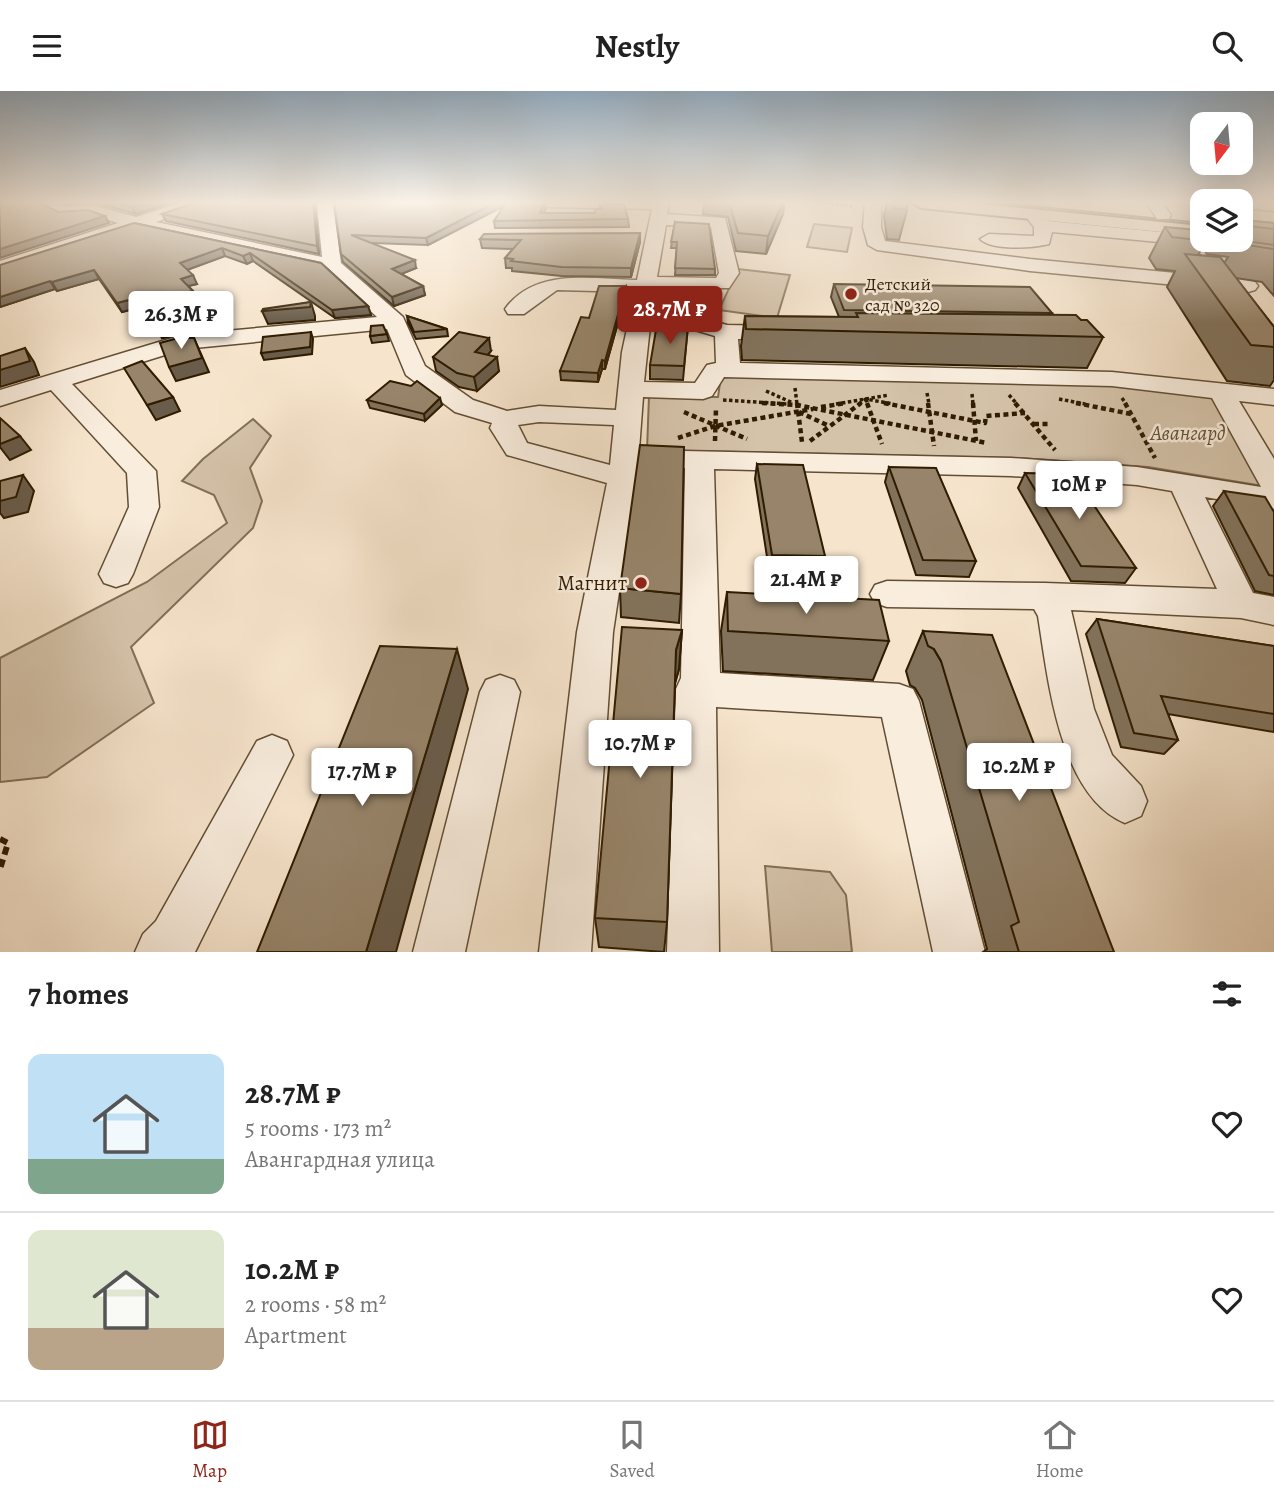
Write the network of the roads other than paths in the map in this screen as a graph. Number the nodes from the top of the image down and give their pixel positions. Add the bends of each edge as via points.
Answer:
1 (74, 242) edge
2 (227, 242) edge
3 (328, 242) edge
4 (652, 242) edge
5 (723, 242) edge
6 (876, 242) edge
7 (1020, 242) edge
8 (1033, 242) edge
9 (1190, 242) edge
10 (1029, 243) junction
11 (332, 265) junction
12 (1030, 265) junction
13 (0, 267) edge
14 (1250, 277) junction
15 (996, 279) dead end
16 (645, 292) junction
17 (1223, 302) edge
18 (516, 309) dead end
19 (395, 322) junction
20 (726, 332) junction
21 (806, 334) edge
22 (904, 349) edge
23 (1090, 353) edge
24 (728, 370) junction
25 (915, 374) junction
26 (1112, 379) junction
27 (55, 380) junction
28 (1220, 390) junction
29 (1274, 397) edge
30 (0, 398) edge
31 (629, 404) junction
32 (506, 419) junction
33 (697, 452) junction
34 (623, 467) junction
35 (1183, 482) junction
36 (1274, 484) edge
37 (1274, 499) edge
38 (116, 574) dead end
39 (887, 594) dead end
40 (1045, 596) junction
41 (1258, 608) edge
42 (595, 632) junction
43 (701, 643) junction
44 (701, 689) junction
45 (500, 692) dead end
46 (272, 755) dead end
47 (1125, 801) dead end
48 (161, 952) edge
49 (439, 952) edge
50 (565, 952) edge
51 (693, 952) edge
52 (959, 952) edge

1 - 13 street
2 - 11 street
3 - 11 street
4 - 16 street
5 - 16 street via 729,273 722,284
6 - 12 street
7 - 10 street
8 - 10 street
9 - 14 street
10 - 12 street
11 - 19 street
12 - 14 street
12 - 15 street via 1027,279
14 - 17 street via 1215,291
16 - 18 street via 557,284 545,287
16 - 20 street
16 - 31 street
19 - 27 street via 182,342
19 - 32 street via 415,370 464,405
20 - 21 street
20 - 24 street
22 - 25 street
23 - 26 street
24 - 25 street
24 - 31 street via 716,370 703,391
25 - 26 street
26 - 28 street
27 - 30 street
27 - 38 street via 141,471 144,507
28 - 29 street
28 - 36 street
31 - 32 street
31 - 34 street
32 - 34 street via 504,428 517,449 595,472
33 - 34 street
33 - 35 street via 937,465 981,450
33 - 43 street
34 - 42 street
35 - 37 street
35 - 41 street
39 - 40 street
40 - 41 street
40 - 47 street via 1056,616 1074,709 1096,768
42 - 43 street
42 - 50 street
43 - 44 street
44 - 51 street via 696,689
44 - 52 street via 899,701
45 - 49 street
46 - 48 street via 173,939

